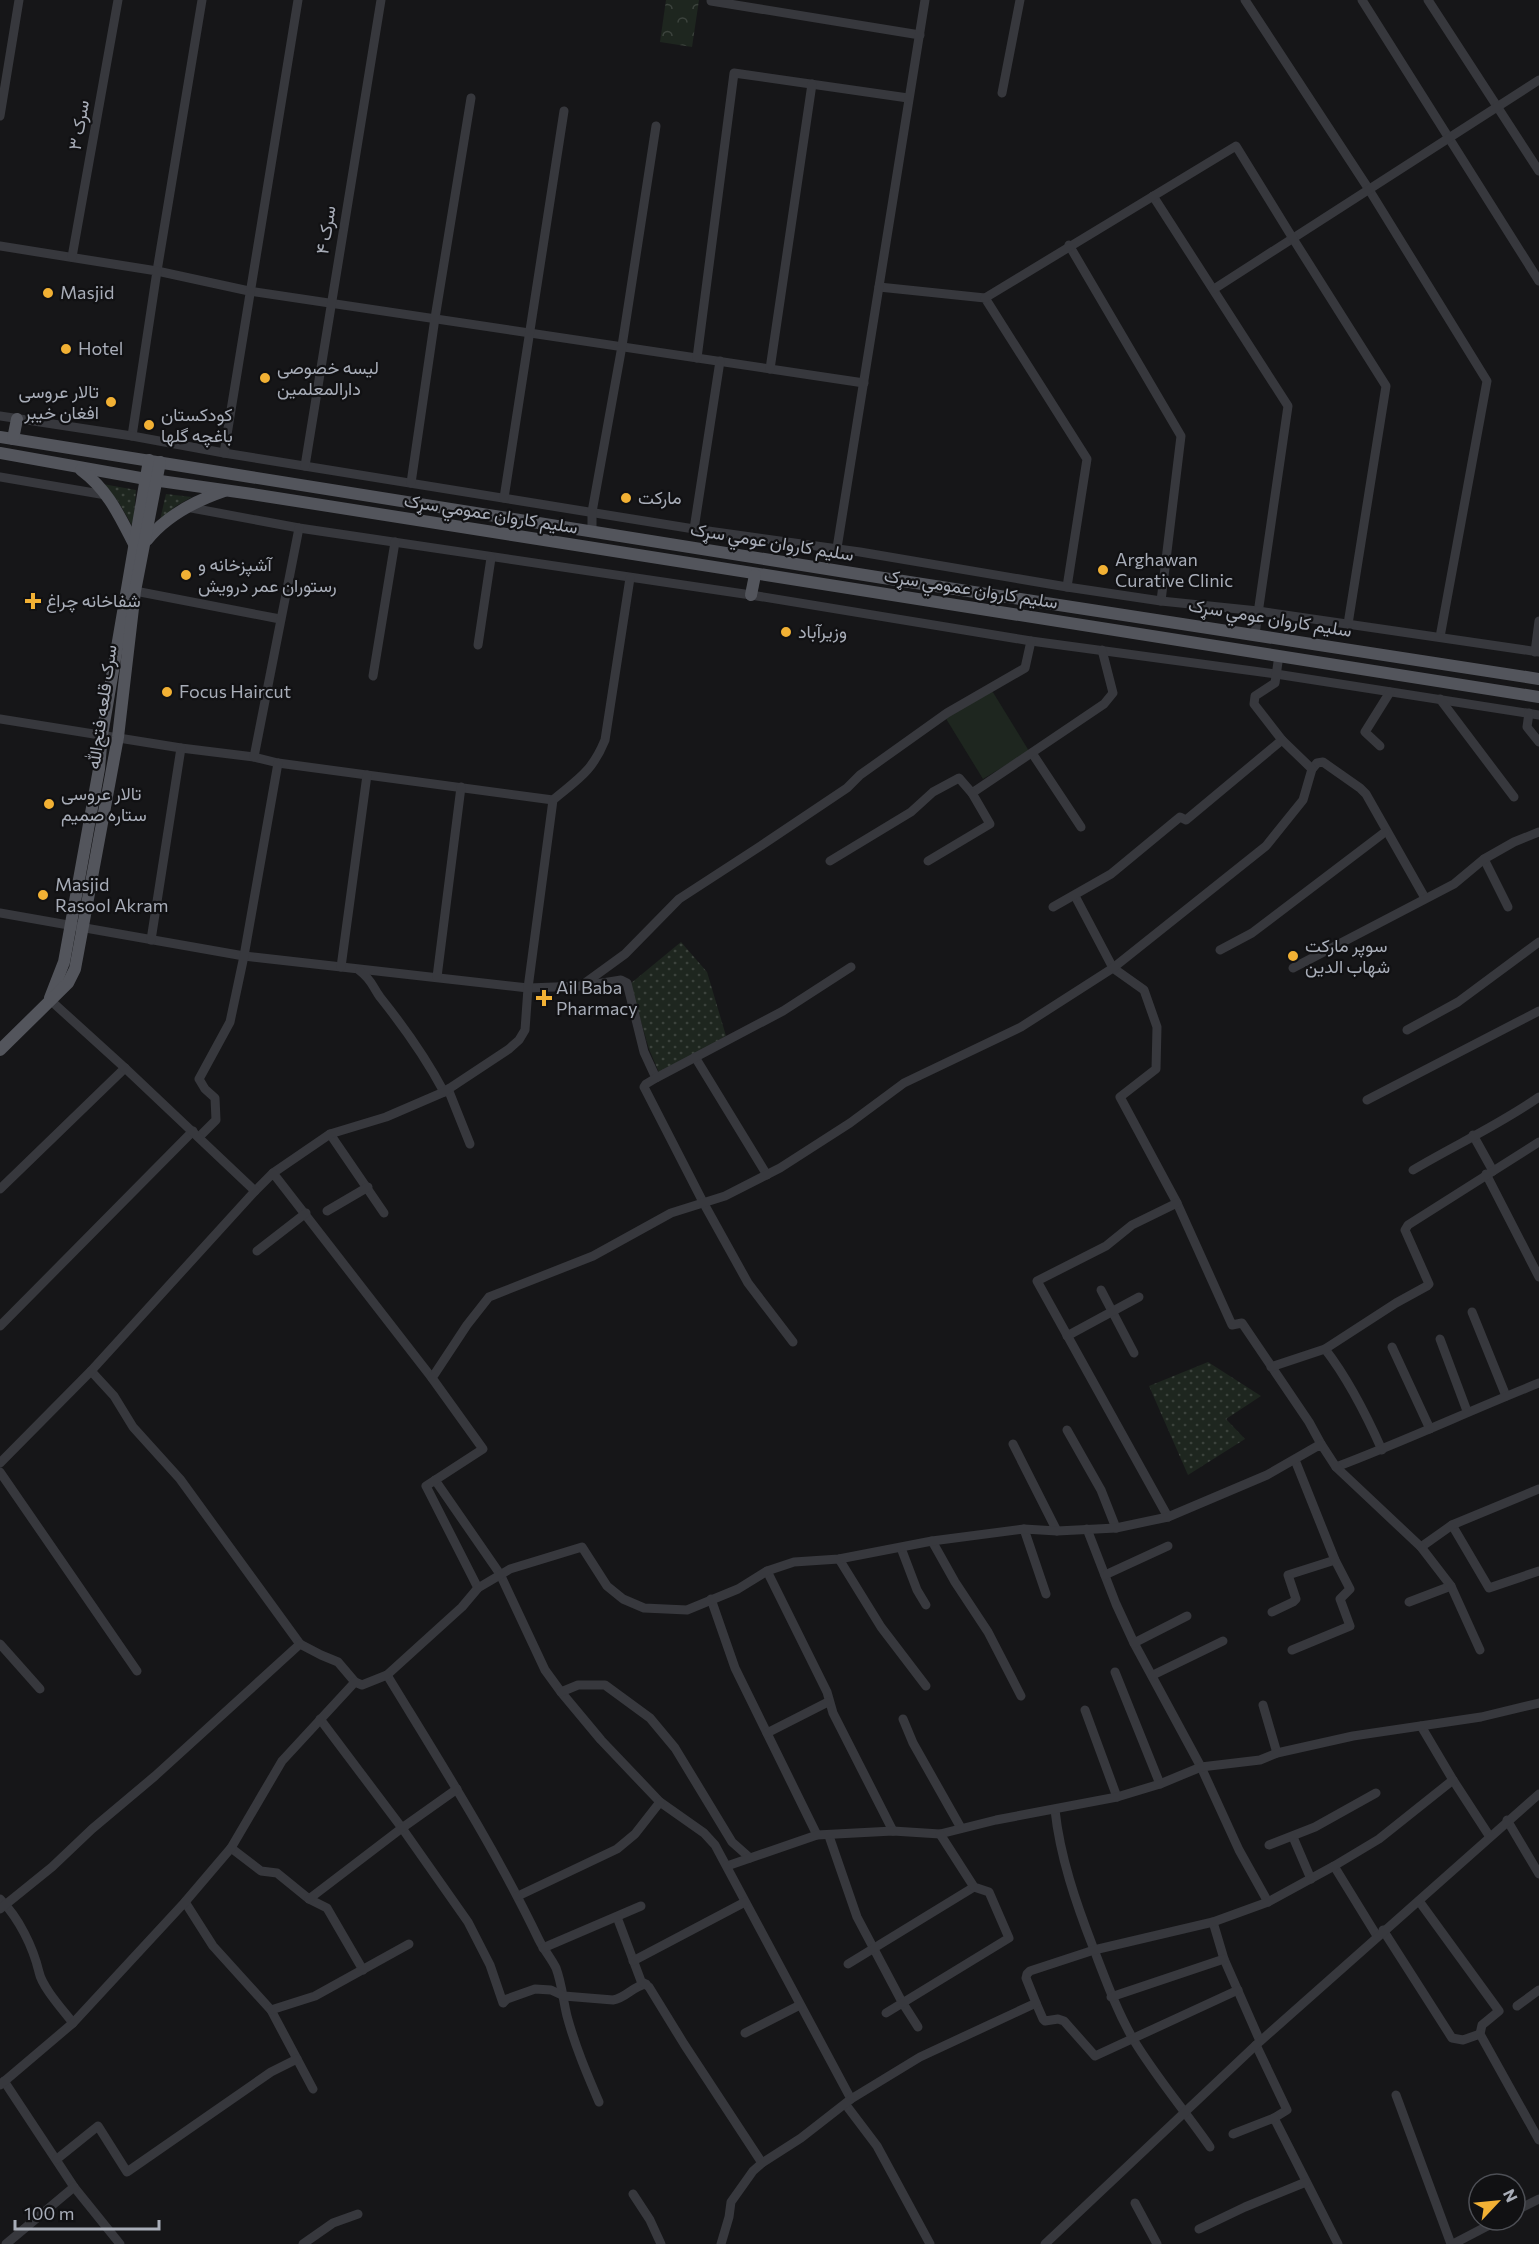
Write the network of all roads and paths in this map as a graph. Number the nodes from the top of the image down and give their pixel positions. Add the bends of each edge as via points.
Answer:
1 (19, 0) edge
2 (118, 0) edge
3 (202, 0) edge
4 (298, 0) edge
5 (381, 0) edge
6 (925, 0) edge
7 (1020, 0) edge
8 (1245, 0) edge
9 (1362, 0) edge
10 (1428, 0) edge
11 (711, 1) edge
12 (920, 35) junction
13 (1539, 80) edge
14 (812, 84) junction
15 (1002, 93) dead end
16 (471, 98) dead end
17 (908, 98) junction
18 (1496, 107) junction
19 (564, 111) dead end
20 (0, 116) edge
21 (656, 126) dead end
22 (1449, 137) junction
23 (1539, 171) edge
24 (1368, 188) junction
25 (1154, 196) junction
26 (1292, 237) junction
27 (1069, 245) junction
28 (0, 246) edge
29 (72, 256) junction
30 (157, 271) junction
31 (1539, 281) edge
32 (879, 287) junction
33 (1214, 289) junction
34 (249, 291) junction
35 (985, 298) junction
36 (331, 303) junction
37 (435, 318) junction
38 (531, 333) junction
39 (622, 346) junction
40 (697, 358) junction
41 (720, 361) junction
42 (770, 369) junction
43 (864, 383) junction
44 (0, 416) edge
45 (17, 419) junction
46 (0, 436) edge
47 (132, 436) junction
48 (13, 439) junction
49 (0, 453) edge
50 (224, 453) junction
51 (154, 461) junction
52 (305, 466) junction
53 (78, 468) junction
54 (0, 477) edge
55 (151, 480) junction
56 (411, 483) junction
57 (227, 490) junction
58 (106, 495) junction
59 (504, 498) junction
60 (186, 507) junction
61 (592, 512) junction
62 (299, 528) junction
63 (694, 529) junction
64 (592, 532) junction
65 (395, 542) junction
66 (139, 544) junction
67 (837, 548) junction
68 (491, 558) junction
69 (755, 575) junction
70 (877, 577) junction
71 (630, 578) junction
72 (1067, 587) junction
73 (135, 591) junction
74 (872, 592) junction
75 (752, 595) junction
76 (1161, 601) junction
77 (1258, 611) junction
78 (280, 619) junction
79 (1539, 621) edge
80 (1348, 624) junction
81 (1255, 634) junction
82 (1440, 637) junction
83 (1031, 641) junction
84 (478, 645) dead end
85 (1102, 650) junction
86 (1537, 652) edge
87 (1279, 655) junction
88 (1276, 674) junction
89 (374, 676) dead end
90 (1539, 679) edge
91 (1390, 692) junction
92 (1539, 697) edge
93 (1440, 699) junction
94 (1534, 714) edge
95 (0, 719) edge
96 (102, 735) junction
97 (118, 737) junction
98 (1282, 740) junction
99 (1539, 742) edge
100 (1380, 746) dead end
101 (181, 748) junction
102 (1032, 753) junction
103 (254, 757) junction
104 (278, 763) junction
105 (1312, 769) junction
106 (367, 775) junction
107 (461, 787) junction
108 (972, 793) junction
109 (1514, 797) dead end
110 (553, 800) junction
111 (1081, 827) dead end
112 (1385, 832) junction
113 (1539, 832) edge
114 (1484, 859) junction
115 (830, 861) dead end
116 (928, 861) dead end
117 (1075, 896) junction
118 (1425, 898) junction
119 (1053, 907) dead end
120 (1508, 907) dead end
121 (0, 914) edge
122 (77, 926) junction
123 (151, 940) junction
124 (1539, 942) edge
125 (1220, 950) dead end
126 (244, 956) junction
127 (341, 967) junction
128 (851, 967) dead end
129 (1113, 968) junction
130 (1293, 968) dead end
131 (358, 970) junction
132 (436, 977) junction
133 (581, 986) junction
134 (528, 988) junction
135 (49, 999) junction
136 (1539, 1011) edge
137 (1407, 1030) dead end
138 (0, 1050) edge
139 (695, 1057) junction
140 (125, 1068) junction
141 (656, 1078) junction
142 (446, 1090) junction
143 (1539, 1097) edge
144 (1367, 1100) dead end
145 (196, 1134) junction
146 (330, 1134) junction
147 (1473, 1135) junction
148 (1539, 1142) edge
149 (470, 1144) dead end
150 (1413, 1170) dead end
151 (1490, 1172) junction
152 (273, 1173) junction
153 (767, 1175) junction
154 (368, 1187) junction
155 (0, 1189) edge
156 (255, 1191) junction
157 (703, 1202) junction
158 (1178, 1203) junction
159 (327, 1211) dead end
160 (306, 1213) junction
161 (384, 1213) dead end
162 (256, 1251) dead end
163 (1539, 1277) edge
164 (1101, 1290) dead end
165 (1139, 1297) dead end
166 (1112, 1312) junction
167 (1472, 1312) dead end
168 (0, 1326) edge
169 (1067, 1336) junction
170 (1440, 1339) dead end
171 (793, 1342) dead end
172 (1392, 1347) dead end
173 (1325, 1349) junction
174 (1134, 1353) dead end
175 (1271, 1367) junction
176 (91, 1371) junction
177 (432, 1377) junction
178 (1539, 1383) edge
179 (1506, 1396) junction
180 (1467, 1412) junction
181 (1430, 1429) junction
182 (1067, 1430) dead end
183 (1013, 1444) dead end
184 (1321, 1444) junction
185 (1382, 1450) junction
186 (1295, 1460) junction
187 (0, 1463) edge
188 (1336, 1467) junction
189 (0, 1472) edge
190 (435, 1480) junction
191 (1539, 1489) edge
192 (1168, 1517) junction
193 (1452, 1525) junction
194 (1116, 1528) junction
195 (1024, 1529) junction
196 (1087, 1529) junction
197 (1057, 1530) junction
198 (932, 1541) junction
199 (1168, 1545) dead end
200 (901, 1548) junction
201 (1421, 1548) junction
202 (838, 1559) junction
203 (1335, 1560) junction
204 (767, 1571) junction
205 (1539, 1571) edge
206 (500, 1574) junction
207 (1105, 1575) junction
208 (1451, 1586) junction
209 (478, 1588) junction
210 (1046, 1594) dead end
211 (711, 1599) junction
212 (1409, 1602) dead end
213 (926, 1605) dead end
214 (1272, 1612) dead end
215 (1187, 1616) dead end
216 (1223, 1641) dead end
217 (1134, 1643) junction
218 (0, 1644) edge
219 (300, 1644) junction
220 (1292, 1650) dead end
221 (1480, 1650) dead end
222 (137, 1671) dead end
223 (1115, 1672) dead end
224 (387, 1675) junction
225 (1153, 1675) junction
226 (355, 1682) junction
227 (926, 1686) dead end
228 (40, 1689) dead end
229 (561, 1692) junction
230 (1021, 1696) dead end
231 (828, 1701) junction
232 (1539, 1703) edge
233 (1263, 1706) dead end
234 (1085, 1710) dead end
235 (320, 1719) junction
236 (903, 1719) dead end
237 (1421, 1726) junction
238 (766, 1733) junction
239 (1277, 1753) junction
240 (1201, 1767) junction
241 (1452, 1780) junction
242 (1160, 1784) junction
243 (457, 1789) junction
244 (1376, 1792) dead end
245 (1539, 1794) edge
246 (1117, 1797) junction
247 (660, 1802) junction
248 (1055, 1810) junction
249 (1507, 1820) junction
250 (402, 1828) junction
251 (961, 1828) junction
252 (893, 1831) junction
253 (940, 1834) junction
254 (817, 1835) junction
255 (829, 1836) junction
256 (1490, 1836) junction
257 (1293, 1837) junction
258 (1269, 1845) dead end
259 (231, 1848) junction
260 (750, 1858) junction
261 (727, 1866) junction
262 (1334, 1866) junction
263 (1539, 1874) edge
264 (1311, 1879) junction
265 (974, 1887) junction
266 (518, 1896) junction
267 (309, 1899) junction
268 (1419, 1901) junction
269 (185, 1902) junction
270 (745, 1902) junction
271 (1268, 1902) junction
272 (2, 1904) edge
273 (641, 1905) dead end
274 (617, 1917) junction
275 (1213, 1922) junction
276 (1380, 1933) junction
277 (409, 1944) dead end
278 (543, 1948) junction
279 (872, 1948) junction
280 (1094, 1950) junction
281 (1224, 1959) junction
282 (633, 1961) junction
283 (848, 1964) dead end
284 (363, 1970) junction
285 (646, 1984) junction
286 (1238, 1990) junction
287 (1539, 1990) edge
288 (564, 1996) junction
289 (1111, 1997) junction
290 (902, 2002) junction
291 (1036, 2003) junction
292 (800, 2005) junction
293 (1517, 2006) dead end
294 (271, 2010) junction
295 (886, 2013) dead end
296 (73, 2023) junction
297 (918, 2026) dead end
298 (745, 2033) dead end
299 (1480, 2034) junction
300 (1133, 2038) junction
301 (1258, 2043) junction
302 (297, 2059) junction
303 (2, 2083) edge
304 (313, 2089) dead end
305 (1396, 2095) dead end
306 (599, 2102) dead end
307 (849, 2102) junction
308 (1185, 2111) junction
309 (1274, 2118) junction
310 (1233, 2134) dead end
311 (1539, 2140) edge
312 (1210, 2146) dead end
313 (57, 2159) junction
314 (762, 2163) junction
315 (1306, 2182) junction
316 (74, 2187) junction
317 (633, 2194) dead end
318 (1135, 2202) dead end
319 (358, 2214) dead end
320 (1199, 2229) dead end
321 (1476, 2232) edge
322 (116, 2241) edge
323 (1050, 2242) edge
324 (6, 2244) edge
325 (104, 2244) edge
326 (303, 2244) edge
327 (661, 2244) edge
328 (721, 2244) edge
329 (930, 2244) edge
330 (1157, 2244) edge
331 (1338, 2244) edge
332 (1452, 2244) edge

1 - 20 street
2 - 29 street, سرک ۳
3 - 30 street
4 - 34 street
5 - 36 street, سرک ۴
6 - 12 street
7 - 15 street
8 - 24 street
9 - 22 street
10 - 18 street
11 - 12 street
12 - 17 street
13 - 18 street
14 - 17 street
14 - 40 street via 734,73
14 - 42 street
16 - 37 street
17 - 32 street
18 - 22 street
18 - 23 street
19 - 38 street
21 - 39 street
22 - 24 street
22 - 31 street
24 - 26 street
24 - 82 street via 1487,381
25 - 26 street via 1236,146
25 - 27 street
25 - 33 street
26 - 33 street
26 - 80 street via 1386,386
27 - 35 street
27 - 76 street via 1181,436
28 - 29 street
29 - 30 street
30 - 34 street
30 - 47 street
32 - 35 street
32 - 43 street
33 - 77 street via 1288,406
34 - 36 street
34 - 50 street
35 - 72 street via 1087,459
36 - 37 street
36 - 52 street, سرک ۴
37 - 38 street
37 - 56 street
38 - 39 street
38 - 59 street
39 - 40 street
39 - 61 street
40 - 41 street
41 - 42 street
41 - 63 street
42 - 43 street
43 - 67 street
44 - 45 street
45 - 47 street
45 - 48 main road
46 - 48 main road, سلیم کاروان عومي سړک
47 - 50 street
48 - 51 main road, سلیم کاروان عومي سړک
49 - 53 main road, سلیم کاروان عمومي سړک
50 - 52 street
51 - 55 main road, سرک قلعه فتح‌الله
51 - 64 main road, سلیم کاروان عومي سړک
52 - 56 street
53 - 55 main road, سلیم کاروان عمومي سړک
53 - 58 main road
54 - 58 street
55 - 57 main road, سلیم کاروان عمومي سړک
55 - 66 main road, سرک قلعه فتح‌الله
56 - 59 street
57 - 60 main road
57 - 69 main road, سلیم کاروان عمومي سړک
58 - 66 main road
59 - 61 street
60 - 62 street
60 - 66 main road
61 - 63 street
61 - 64 street
62 - 65 street
62 - 78 street
63 - 67 street
64 - 70 main road, سلیم کاروان عومي سړک
65 - 68 street
65 - 89 street
66 - 73 main road, سرک قلعه فتح‌الله
66 - 96 main road, سرک قلعه فتح‌الله
67 - 72 street
68 - 71 street
68 - 84 street
69 - 74 main road, سلیم کاروان عمومي سړک
69 - 75 main road
70 - 74 main road
70 - 81 main road, سلیم کاروان عومي سړک
71 - 75 street
71 - 110 street via 605,740 597,760
72 - 76 street
73 - 78 street
73 - 97 main road, سرک قلعه فتح‌الله
74 - 87 main road, سلیم کاروان عمومي سړک
75 - 83 street
76 - 77 street
77 - 80 street
77 - 81 street
78 - 103 street
79 - 86 street
80 - 82 street
81 - 90 main road, سلیم کاروان عومي سړک
82 - 86 street
83 - 85 street
83 - 133 street via 1025,668 947,712 847,788 679,898 625,954
85 - 88 street
85 - 102 street via 1113,693 1104,704
87 - 88 street
87 - 92 main road, سلیم کاروان عمومي سړک
88 - 91 street
88 - 98 street via 1275,683 1255,696 1254,704
91 - 93 street
91 - 100 street via 1365,732
93 - 94 street
93 - 109 street
94 - 99 street via 1527,727
95 - 96 street
96 - 97 street
96 - 122 main road, سرک قلعه فتح‌الله
97 - 101 street
97 - 122 main road, سرک قلعه فتح‌الله
98 - 105 street
98 - 117 street via 1185,820 1180,817 1111,874
101 - 103 street
101 - 123 street
102 - 108 street
102 - 111 street
103 - 104 street
104 - 106 street
104 - 126 street
105 - 112 street via 1323,762 1360,788
105 - 129 street via 1303,800 1266,846
106 - 107 street
106 - 127 street
107 - 110 street
107 - 132 street
108 - 115 street via 959,778
108 - 116 street via 990,824
110 - 134 street
112 - 118 street
112 - 125 street via 1252,933
113 - 114 street
114 - 118 street via 1454,884
114 - 120 street
117 - 119 street
117 - 129 street
118 - 130 street
121 - 122 street
122 - 123 street
122 - 135 main road, سرک قلعه فتح‌الله via 75,969 68,983
123 - 126 street
124 - 137 street via 1458,1002
126 - 127 street
126 - 145 street via 230,1022 199,1079 214,1098 216,1120
127 - 131 street
128 - 139 street via 783,1011
129 - 153 street via 1021,1027 904,1083 850,1123
129 - 158 street via 1144,990 1158,1038 1156,1069 1120,1097
131 - 132 street
131 - 142 street via 370,979
132 - 134 street
133 - 134 street
133 - 141 street via 621,980 627,983 644,1053
134 - 142 street via 525,1030 519,1040
135 - 138 main road, سرک قلعه فتح‌الله
135 - 140 street
136 - 144 street
139 - 141 street
139 - 153 street
140 - 145 street
140 - 155 street
141 - 157 street via 644,1087
142 - 146 street via 386,1117
142 - 149 street
143 - 147 street
145 - 156 street
145 - 168 street
146 - 152 street
146 - 154 street
147 - 150 street
147 - 151 street
148 - 151 street
151 - 163 street
151 - 173 street via 1405,1230 1429,1284
152 - 156 street
152 - 160 street
153 - 157 street via 725,1196
154 - 159 street
154 - 161 street
156 - 176 street
157 - 171 street via 748,1283
157 - 177 street via 671,1213 593,1256 489,1297
158 - 169 street via 1132,1225 1106,1246 1038,1279
158 - 175 street via 1232,1325 1242,1323
160 - 162 street
160 - 177 street
164 - 166 street
165 - 166 street
166 - 169 street
166 - 174 street
167 - 179 street
169 - 192 street
170 - 180 street
172 - 181 street
173 - 175 street
173 - 185 street via 1360,1401
175 - 184 street
176 - 187 street
176 - 219 street via 114,1396 133,1427 180,1479
177 - 190 street via 483,1449
178 - 179 street
179 - 180 street
180 - 181 street
181 - 185 street
182 - 194 street via 1101,1490
183 - 197 street
184 - 186 street
184 - 188 street
185 - 188 street
186 - 192 street
186 - 203 street
188 - 201 street
189 - 222 street
190 - 206 street
190 - 209 street via 427,1489
191 - 193 street
192 - 194 street
193 - 201 street
193 - 205 street via 1489,1588
194 - 196 street
195 - 197 street
195 - 198 street
195 - 210 street
196 - 197 street
196 - 207 street
198 - 200 street
198 - 230 street via 988,1632
199 - 207 street
200 - 202 street
200 - 213 street
201 - 208 street
202 - 204 street via 794,1562
202 - 227 street via 881,1627
203 - 214 street via 1288,1575 1296,1599
203 - 220 street via 1350,1589 1340,1599 1350,1626
204 - 211 street via 738,1589
204 - 231 street
206 - 209 street
206 - 211 street via 582,1547 607,1586 644,1608 687,1610
206 - 229 street via 545,1670
207 - 217 street
208 - 212 street
208 - 221 street
209 - 224 street
211 - 238 street via 735,1668
215 - 217 street
216 - 225 street
217 - 225 street
218 - 228 street
219 - 226 street via 338,1662
219 - 272 street via 210,1728
223 - 242 street
224 - 226 street via 363,1685
224 - 243 street
225 - 240 street
226 - 235 street
229 - 247 street
229 - 260 street via 578,1685 604,1685 651,1718 675,1748 732,1842
231 - 238 street
231 - 252 street
232 - 237 street
233 - 239 street
234 - 246 street
235 - 250 street
235 - 259 street via 282,1761
236 - 251 street
237 - 239 street
237 - 241 street
238 - 254 street
239 - 240 street via 1260,1760
240 - 242 street
240 - 271 street
241 - 256 street
241 - 262 street via 1379,1839
242 - 246 street
243 - 250 street
243 - 266 street
244 - 257 street
245 - 249 street
246 - 248 street
247 - 261 street via 704,1833
247 - 266 street via 617,1849
248 - 251 street
248 - 280 street via 1076,1902
249 - 256 street
249 - 263 street
250 - 267 street
250 - 288 street via 468,1923 490,1965 503,2003 535,1989 552,1990
251 - 253 street
252 - 253 street
252 - 255 street
253 - 265 street
254 - 255 street
254 - 260 street
255 - 279 street
256 - 268 street
257 - 258 street
257 - 264 street
259 - 267 street via 261,1871 277,1873
259 - 269 street
260 - 261 street
261 - 270 street
262 - 264 street
262 - 276 street
264 - 271 street
265 - 279 street
265 - 290 street via 989,1892 1010,1938
266 - 278 street
267 - 284 street via 327,1908
268 - 276 street
268 - 299 street via 1499,2011 1482,2025
269 - 294 street via 213,1946
269 - 296 street
270 - 282 street
270 - 292 street
271 - 275 street
272 - 296 street via 22,1929 38,1971
273 - 274 street
274 - 278 street
274 - 282 street
275 - 280 street
275 - 281 street
276 - 299 street via 1452,2038 1463,2040
276 - 301 street
277 - 284 street
278 - 288 street via 554,1965
279 - 283 street
279 - 290 street
280 - 289 street
280 - 291 street via 1027,1974
281 - 286 street
281 - 289 street
282 - 285 street
284 - 294 street via 315,1996
285 - 288 street via 621,1999
285 - 314 street
286 - 300 street
286 - 301 street
287 - 293 street
288 - 306 street via 567,2016
289 - 300 street
290 - 295 street
290 - 297 street
291 - 300 street via 1045,2021 1064,2021 1095,2056
291 - 307 street via 920,2057
292 - 298 street
292 - 307 street
294 - 302 street
296 - 303 street
299 - 311 street
300 - 308 street
301 - 308 street
301 - 309 street via 1287,2110
302 - 304 street
302 - 313 street via 272,2072 127,2172 98,2126
303 - 313 street
305 - 332 street
307 - 314 street
307 - 329 street
308 - 312 street
308 - 323 street
309 - 310 street
309 - 315 street
313 - 316 street
314 - 328 street via 731,2202
315 - 320 street
315 - 331 street
316 - 322 street
316 - 324 street
317 - 327 street
318 - 330 street
319 - 326 street via 333,2223
321 - 332 street
322 - 325 street

